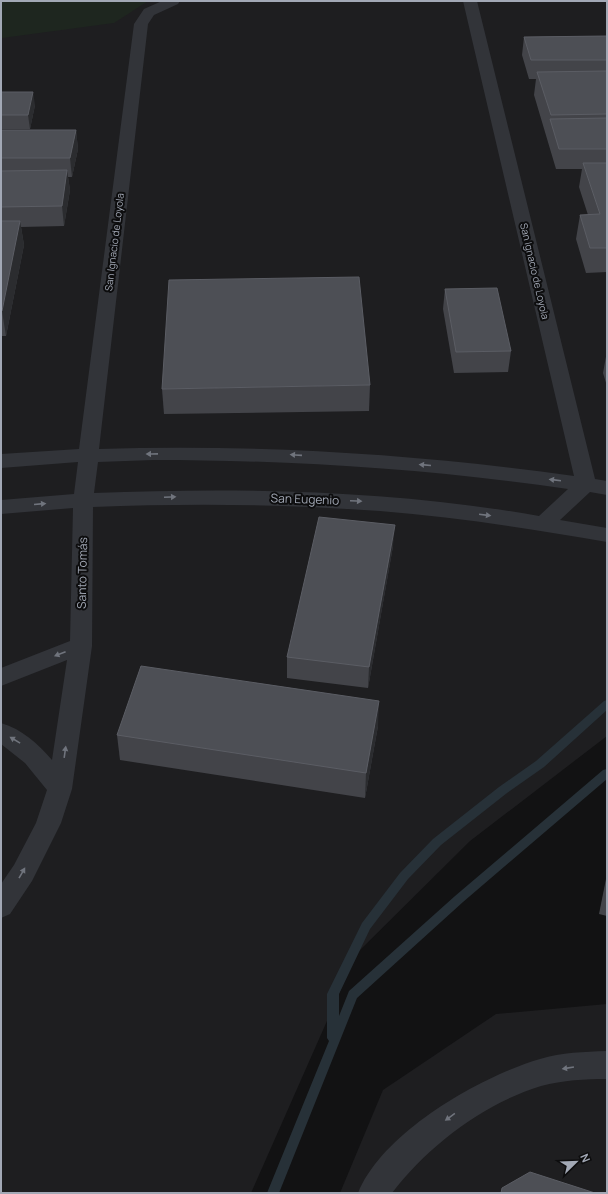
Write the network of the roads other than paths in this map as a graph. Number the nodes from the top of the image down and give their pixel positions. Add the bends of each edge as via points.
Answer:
1 (173, 1) edge
2 (470, 1) edge
3 (88, 455) junction
4 (1, 462) edge
5 (586, 484) junction
6 (607, 488) edge
7 (83, 501) junction
8 (1, 507) edge
9 (544, 523) junction
10 (607, 535) edge
11 (81, 646) junction
12 (1, 677) edge
13 (1, 732) edge
14 (60, 789) junction
15 (1, 906) edge
16 (607, 1065) edge
17 (372, 1193) edge

1 - 3 street, San Ignacio de Loyola via 149,12 140,24
2 - 5 street, San Ignacio de Loyola
3 - 4 street
5 -> 3 street via 451,467 286,454
3 - 7 street, San Ignacio de Loyola
5 - 6 street
5 - 9 street
8 -> 7 street, San Eugenio
7 -> 9 street, San Eugenio via 192,496 300,498 395,504
7 - 11 street, Santo Tomás
9 - 10 street, San Eugenio
11 -> 12 street
14 -> 11 street, Santo Tomás
14 -> 13 street via 35,756 19,742
15 -> 14 street, Santo Tomás via 22,873 48,823
16 -> 17 street via 596,1064 553,1070 496,1089 450,1117 423,1138 382,1178

